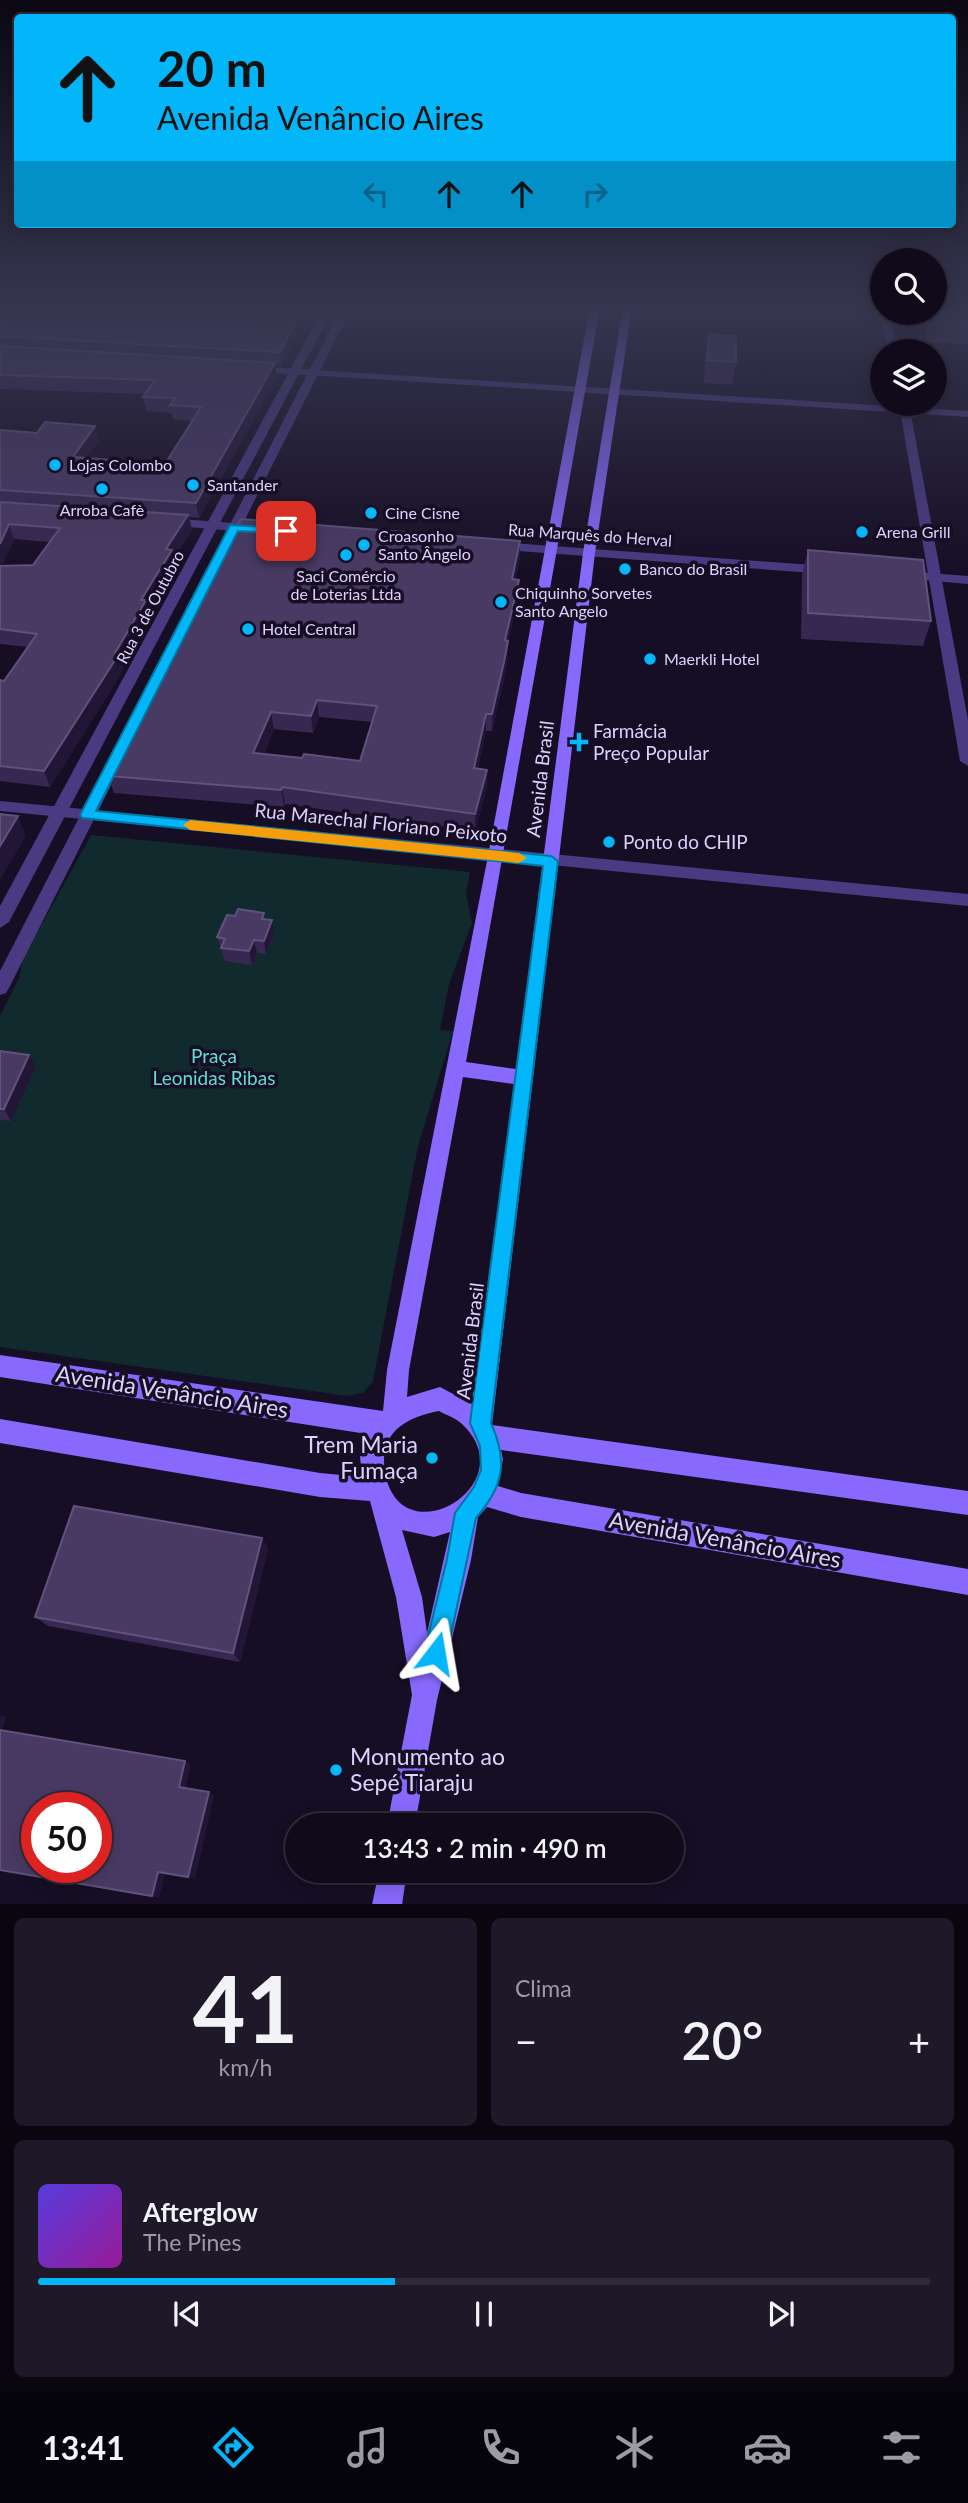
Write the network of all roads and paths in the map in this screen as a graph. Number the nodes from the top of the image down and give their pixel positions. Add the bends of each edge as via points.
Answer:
1 (282, 396) edge
2 (301, 396) edge
3 (579, 396) edge
4 (616, 396) edge
5 (734, 396) edge
6 (758, 396) edge
7 (870, 400) edge
8 (870, 405) edge
9 (947, 405) edge
10 (968, 406) edge
11 (947, 412) edge
12 (968, 414) edge
13 (906, 416) edge
14 (160, 522) edge
15 (213, 526) junction
16 (234, 527) junction
17 (275, 530) edge
18 (481, 545) edge
19 (550, 550) junction
20 (589, 553) junction
21 (837, 570) edge
22 (892, 575) edge
23 (933, 578) junction
24 (968, 580) edge
25 (159, 626) junction
26 (182, 628) junction
27 (968, 761) edge
28 (0, 806) edge
29 (59, 812) junction
30 (87, 815) junction
31 (496, 856) junction
32 (551, 861) junction
33 (968, 900) edge
34 (0, 922) edge
35 (0, 988) edge
36 (455, 1068) junction
37 (524, 1077) junction
38 (0, 1366) edge
39 (390, 1419) junction
40 (484, 1429) junction
41 (0, 1431) edge
42 (380, 1495) junction
43 (474, 1503) junction
44 (968, 1503) edge
45 (968, 1582) edge
46 (424, 1699) junction
47 (403, 1813) edge
48 (391, 1883) edge
49 (387, 1904) edge

1 - 15 street, Rua 3 de Outubro
2 - 16 street, Rua 3 de Outubro
3 - 19 main road, Avenida Brasil
4 - 20 main road, Avenida Brasil
5 - 8 street
6 - 7 street
9 - 10 street
11 - 12 street
13 - 23 street
14 - 15 street
15 - 16 street
15 - 25 street, Rua 3 de Outubro
16 - 17 street
16 - 26 street, Rua 3 de Outubro
18 - 19 street, Rua Marquês do Herval
19 - 20 street, Rua Marquês do Herval
19 - 31 main road, Avenida Brasil
20 - 21 street, Rua Marquês do Herval
20 - 32 main road, Avenida Brasil
22 - 23 street
23 - 24 street
23 - 27 street
25 - 26 street
25 - 29 street, Rua 3 de Outubro
26 - 30 street, Rua 3 de Outubro
28 - 29 street, Rua Marechal Floriano Peixoto
29 - 30 street, Rua Marechal Floriano Peixoto
29 - 34 street, Rua 3 de Outubro
30 - 31 street, Rua Marechal Floriano Peixoto
30 - 35 street, Rua 3 de Outubro
31 - 32 street, Rua Marechal Floriano Peixoto
31 - 36 main road, Avenida Brasil
32 - 33 street, Rua Marechal Floriano Peixoto
32 - 37 main road, Avenida Brasil
36 - 37 main road
36 - 39 main road, Avenida Brasil
37 - 40 main road, Avenida Brasil
38 - 39 main road, Avenida Venâncio Aires
39 - 40 main road via 416,1402 440,1399 463,1407
39 - 42 main road via 372,1454 373,1478
40 - 43 main road via 491,1470
40 - 44 main road
41 - 42 main road
42 - 43 main road via 399,1516 421,1525 444,1523
42 - 46 main road via 409,1597
43 - 45 main road, Avenida Venâncio Aires via 521,1505
43 - 46 main road
46 - 47 main road
48 - 49 main road

